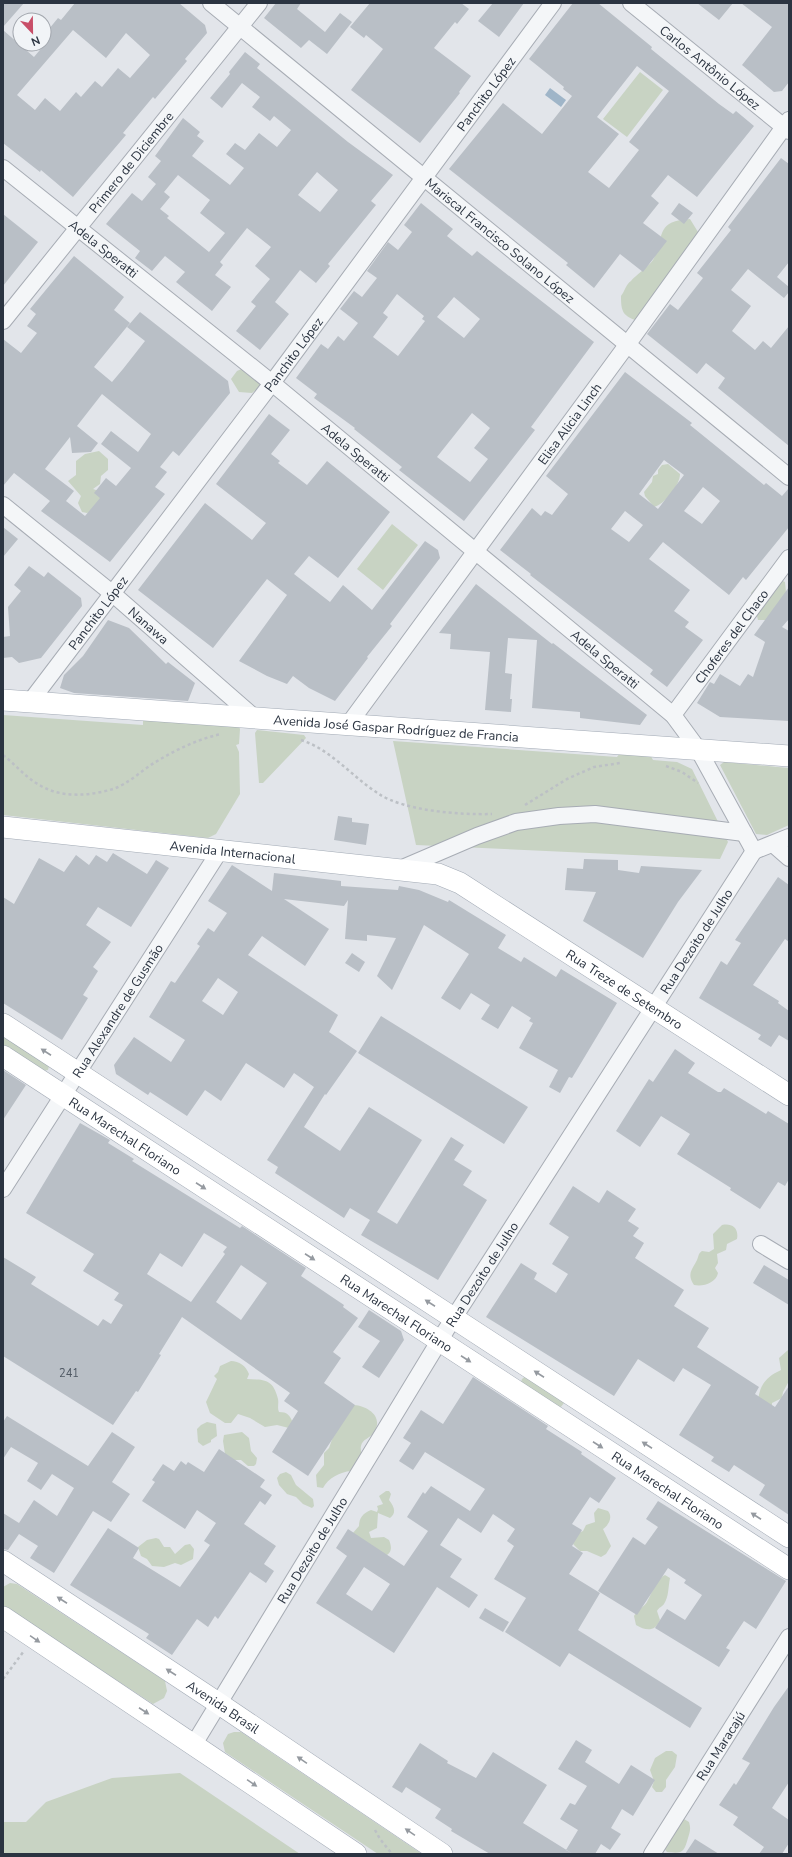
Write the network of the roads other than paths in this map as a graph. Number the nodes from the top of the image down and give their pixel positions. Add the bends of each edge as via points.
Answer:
1 (211, 3) edge
2 (259, 3) edge
3 (553, 3) edge
4 (631, 3) edge
5 (241, 27) junction
6 (787, 126) edge
7 (3, 168) edge
8 (424, 177) junction
9 (78, 229) junction
10 (3, 321) edge
11 (627, 345) junction
12 (272, 384) junction
13 (789, 477) edge
14 (3, 505) edge
15 (476, 551) junction
16 (789, 558) edge
17 (113, 594) junction
18 (3, 700) edge
19 (30, 702) junction
20 (673, 715) junction
21 (255, 718) junction
22 (348, 725) junction
23 (698, 749) junction
24 (789, 756) edge
25 (3, 827) edge
26 (744, 833) junction
27 (789, 837) edge
28 (772, 844) junction
29 (754, 851) junction
30 (219, 852) junction
31 (789, 858) edge
32 (400, 869) junction
33 (460, 883) joint
34 (653, 1008) junction
35 (3, 1024) edge
36 (3, 1056) edge
37 (78, 1074) junction
38 (789, 1095) edge
39 (63, 1096) junction
40 (182, 1142) junction
41 (167, 1163) junction
42 (3, 1189) edge
43 (761, 1244) dead end
44 (789, 1261) edge
45 (453, 1318) junction
46 (439, 1341) junction
47 (584, 1403) junction
48 (570, 1426) junction
49 (789, 1537) edge
50 (789, 1569) edge
51 (6, 1570) edge
52 (3, 1617) edge
53 (789, 1637) edge
54 (218, 1703) junction
55 (194, 1744) junction
56 (356, 1854) edge
57 (442, 1854) edge
58 (652, 1854) edge

1 - 5 street, Mariscal Francisco Solano López
2 - 5 street, Primero de Diciembre
3 - 8 street, Panchito López
4 - 6 street, Carlos Antônio López
5 - 8 street, Mariscal Francisco Solano López
5 - 9 street, Primero de Diciembre
6 - 11 street, Elisa Alicia Linch
7 - 9 street, Adela Speratti
8 - 11 street, Mariscal Francisco Solano López
8 - 12 street, Panchito López
9 - 10 street, Primero de Diciembre
9 - 12 street, Adela Speratti
11 - 13 street, Mariscal Francisco Solano López
11 - 15 street, Elisa Alicia Linch
12 - 15 street, Adela Speratti
12 - 17 street, Panchito López
14 - 17 street, Nanawa
15 - 20 street, Adela Speratti
15 - 22 street, Elisa Alicia Linch
16 - 20 street, Choferes del Chaco
17 - 19 street, Panchito López
17 - 21 street, Nanawa
18 - 19 main road, Avenida José Gaspar Rodríguez de Francia
19 - 21 main road, Avenida José Gaspar Rodríguez de Francia
20 - 23 street, Adela Speratti
21 - 22 main road, Avenida José Gaspar Rodríguez de Francia
22 - 23 main road, Avenida José Gaspar Rodríguez de Francia
23 - 24 main road, Avenida José Gaspar Rodríguez de Francia
23 - 26 street, Adela Speratti
25 - 30 main road, Avenida Internacional
26 - 29 street, Adela Speratti
26 - 32 street via 595,814 559,816 516,822
27 - 28 street
28 - 29 street
28 - 31 street
29 - 34 street, Rua Dezoito de Julho
30 - 32 main road, Avenida Internacional
30 - 37 street, Rua Alexandre de Gusmão
32 - 33 main road, Avenida Internacional via 438,874
33 - 34 main road, Rua Treze de Setembro
34 - 38 main road, Rua Treze de Setembro
34 - 45 street, Rua Dezoito de Julho
37 -> 35 main road, Rua Marechal Floriano
36 - 39 main road, Rua Marechal Floriano
37 - 39 street, Rua Alexandre de Gusmão
37 - 40 main road, Rua Marechal Floriano
39 - 41 main road, Rua Marechal Floriano
39 - 42 street, Rua Alexandre de Gusmão
40 - 41 main road
45 -> 40 main road, Rua Marechal Floriano
41 -> 46 main road, Rua Marechal Floriano
43 - 44 street
45 - 46 street, Rua Dezoito de Julho
47 -> 45 main road, Rua Marechal Floriano
46 -> 48 main road, Rua Marechal Floriano
46 - 54 street, Rua Dezoito de Julho
47 - 48 main road
49 -> 47 main road, Rua Marechal Floriano
48 -> 50 main road, Rua Marechal Floriano
54 -> 51 main road, Avenida Brasil
52 -> 55 main road
53 - 58 street, Rua Maracajú
54 - 55 street, Rua Dezoito de Julho
57 -> 54 main road, Avenida Brasil
55 -> 56 main road

